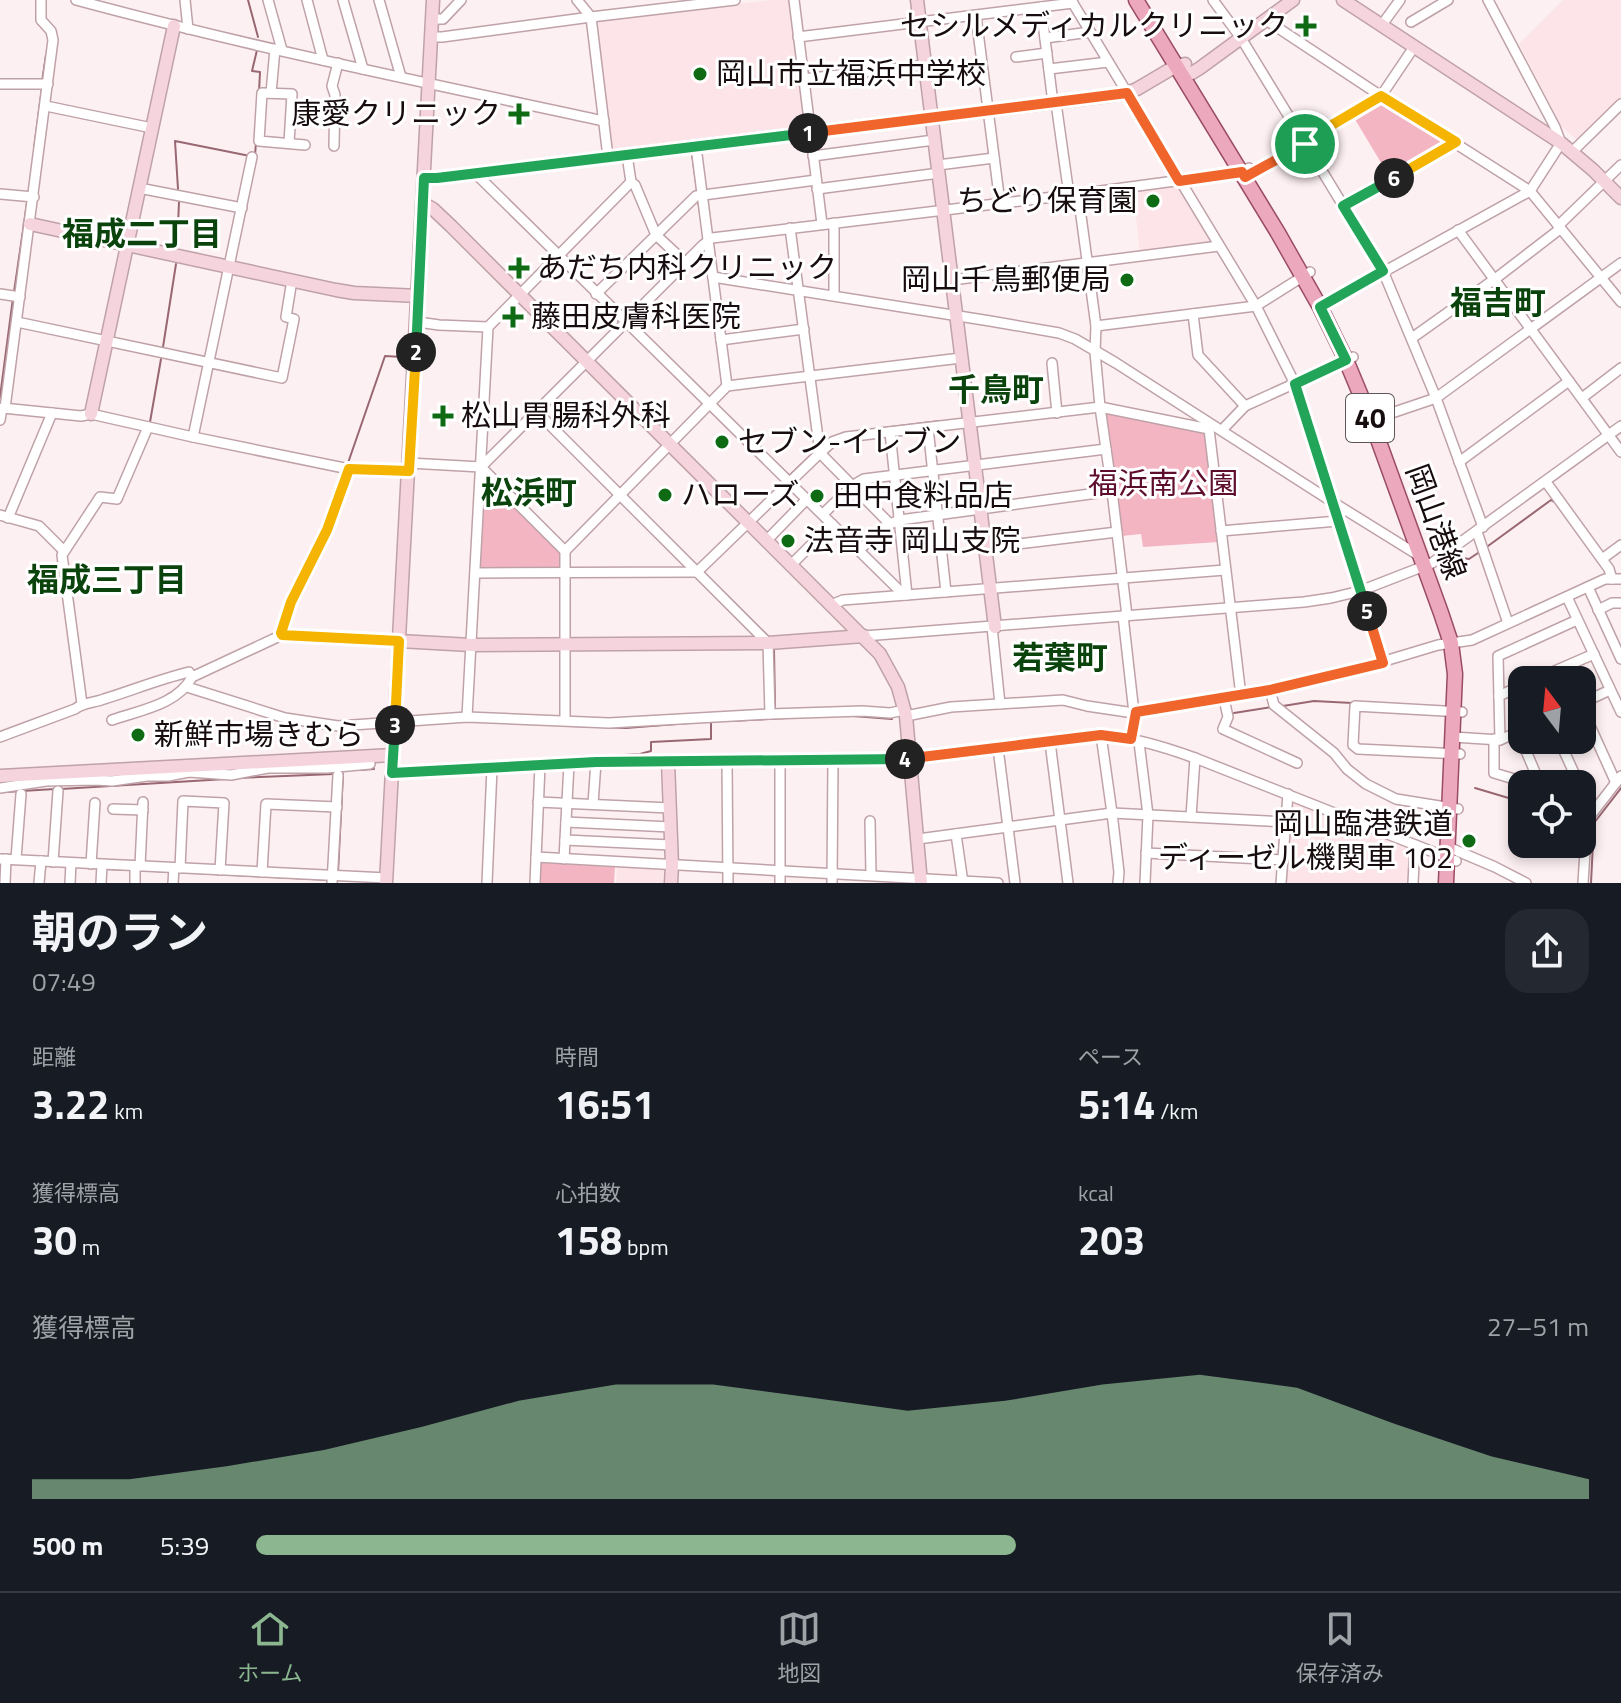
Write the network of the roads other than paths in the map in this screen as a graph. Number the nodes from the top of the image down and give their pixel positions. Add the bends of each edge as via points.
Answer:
1 (41, 0) edge
2 (76, 0) edge
3 (185, 0) edge
4 (268, 0) edge
5 (307, 0) edge
6 (343, 0) edge
7 (379, 0) edge
8 (433, 0) edge
9 (461, 0) edge
10 (577, 0) edge
11 (735, 0) edge
12 (794, 0) edge
13 (917, 0) edge
14 (1136, 0) edge
15 (1146, 0) edge
16 (1213, 0) edge
17 (1293, 0) edge
18 (1343, 0) edge
19 (1400, 0) edge
20 (1448, 0) edge
21 (1488, 0) edge
22 (1072, 2) edge
23 (676, 3) edge
24 (1041, 7) junction
25 (976, 16) junction
26 (591, 17) junction
27 (433, 19) junction
28 (1266, 20) junction
29 (920, 22) junction
30 (1411, 22) dead end
31 (174, 26) junction
32 (1381, 26) junction
33 (188, 29) junction
34 (1090, 32) junction
35 (432, 37) junction
36 (798, 37) junction
37 (1045, 38) junction
38 (1241, 38) junction
39 (1414, 47) junction
40 (278, 50) junction
41 (1047, 53) junction
42 (1016, 57) dead end
43 (323, 60) junction
44 (1108, 62) junction
45 (338, 63) junction
46 (926, 65) junction
47 (363, 69) junction
48 (1049, 69) junction
49 (1184, 70) junction
50 (401, 77) junction
51 (803, 79) junction
52 (0, 84) edge
53 (44, 84) junction
54 (429, 84) junction
55 (271, 93) junction
56 (1127, 93) junction
57 (1381, 96) junction
58 (1054, 103) junction
59 (1621, 104) edge
60 (46, 106) junction
61 (988, 111) junction
62 (932, 118) junction
63 (604, 121) junction
64 (152, 128) junction
65 (810, 133) junction
66 (934, 140) junction
67 (1456, 142) junction
68 (289, 143) junction
69 (1304, 143) junction
70 (1561, 143) junction
71 (305, 145) dead end
72 (334, 146) dead end
73 (696, 147) junction
74 (1572, 152) junction
75 (627, 155) junction
76 (813, 156) junction
77 (252, 157) dead end
78 (608, 157) junction
79 (994, 158) junction
80 (1621, 165) edge
81 (938, 169) junction
82 (475, 173) junction
83 (1247, 173) junction
84 (424, 178) junction
85 (1179, 181) junction
86 (1604, 181) junction
87 (631, 182) junction
88 (817, 184) junction
89 (139, 188) junction
90 (1530, 191) junction
91 (0, 194) edge
92 (699, 195) junction
93 (1074, 195) junction
94 (30, 197) junction
95 (1621, 198) edge
96 (1000, 203) junction
97 (424, 204) junction
98 (1343, 206) junction
99 (242, 208) junction
100 (943, 210) junction
101 (834, 223) junction
102 (30, 224) junction
103 (822, 224) junction
104 (790, 228) junction
105 (1559, 228) junction
106 (1458, 230) junction
107 (656, 235) junction
108 (706, 242) junction
109 (127, 245) junction
110 (1219, 246) junction
111 (558, 256) junction
112 (686, 263) junction
113 (1088, 263) junction
114 (1621, 263) edge
115 (231, 266) junction
116 (1383, 271) junction
117 (1307, 274) junction
118 (713, 277) junction
119 (1601, 277) junction
120 (1495, 279) junction
121 (292, 280) junction
122 (952, 280) junction
123 (799, 290) junction
124 (0, 294) edge
125 (520, 294) junction
126 (596, 294) junction
127 (834, 295) junction
128 (419, 296) junction
129 (16, 297) junction
130 (1621, 302) edge
131 (1323, 305) junction
132 (1256, 306) junction
133 (1193, 314) junction
134 (956, 315) junction
135 (17, 322) junction
136 (418, 322) junction
137 (626, 323) junction
138 (1096, 326) junction
139 (488, 327) junction
140 (804, 329) junction
141 (1531, 329) junction
142 (1412, 338) junction
143 (721, 340) junction
144 (106, 341) junction
145 (1095, 352) junction
146 (961, 358) junction
147 (1349, 358) junction
148 (587, 361) junction
149 (209, 363) junction
150 (1052, 363) dead end
151 (1621, 368) edge
152 (810, 376) junction
153 (1569, 381) junction
154 (1295, 384) junction
155 (727, 386) junction
156 (1436, 398) junction
157 (1582, 398) junction
158 (712, 403) junction
159 (1245, 406) junction
160 (1100, 407) junction
161 (2, 408) edge
162 (1057, 409) junction
163 (537, 412) junction
164 (52, 413) junction
165 (91, 414) junction
166 (1375, 419) junction
167 (0, 420) edge
168 (969, 423) junction
169 (1211, 426) junction
170 (1621, 426) edge
171 (148, 427) junction
172 (928, 428) junction
173 (1222, 430) junction
174 (890, 432) junction
175 (1609, 435) junction
176 (193, 437) junction
177 (670, 445) junction
178 (1106, 449) junction
179 (1621, 452) edge
180 (820, 453) junction
181 (1459, 462) junction
182 (975, 465) junction
183 (409, 467) junction
184 (481, 467) junction
185 (349, 469) junction
186 (933, 471) junction
187 (895, 475) junction
188 (1546, 482) junction
189 (791, 483) junction
190 (852, 486) junction
191 (1112, 491) junction
192 (620, 495) junction
193 (807, 499) junction
194 (1331, 501) junction
195 (980, 508) junction
196 (823, 514) junction
197 (938, 514) junction
198 (4, 517) edge
199 (1338, 521) junction
200 (749, 522) junction
201 (895, 522) junction
202 (832, 524) junction
203 (1480, 530) junction
204 (1221, 531) junction
205 (1117, 532) junction
206 (767, 540) junction
207 (1621, 545) edge
208 (985, 548) junction
209 (859, 550) junction
210 (64, 551) junction
211 (565, 551) junction
212 (1602, 559) junction
213 (1426, 562) junction
214 (791, 565) junction
215 (1225, 570) junction
216 (697, 572) junction
217 (476, 573) junction
218 (565, 573) junction
219 (1613, 576) edge
220 (1122, 577) junction
221 (1588, 587) junction
222 (990, 588) junction
223 (1360, 591) junction
224 (946, 592) junction
225 (906, 595) junction
226 (1567, 597) junction
227 (1621, 603) edge
228 (831, 605) junction
229 (1230, 608) junction
230 (1598, 610) junction
231 (1125, 616) junction
232 (1577, 620) junction
233 (1508, 623) junction
234 (994, 627) junction
235 (282, 635) junction
236 (864, 636) junction
237 (399, 641) junction
238 (1455, 642) junction
239 (768, 643) junction
240 (565, 644) junction
241 (471, 645) junction
242 (1594, 654) junction
243 (1621, 659) edge
244 (1383, 663) junction
245 (1566, 666) edge
246 (191, 675) junction
247 (187, 687) junction
248 (1270, 690) junction
249 (1610, 690) junction
250 (1508, 692) edge
251 (1241, 696) junction
252 (1499, 696) junction
253 (1596, 698) edge
254 (1224, 699) junction
255 (82, 704) junction
256 (1000, 704) junction
257 (1458, 711) junction
258 (1135, 712) junction
259 (1621, 712) edge
260 (905, 713) junction
261 (770, 714) junction
262 (467, 717) junction
263 (112, 720) dead end
264 (565, 720) junction
265 (395, 723) junction
266 (1596, 734) edge
267 (1101, 735) junction
268 (1508, 736) edge
269 (0, 737) edge
270 (1456, 737) junction
271 (1135, 740) junction
272 (1497, 740) junction
273 (1050, 742) junction
274 (998, 748) junction
275 (1456, 754) junction
276 (393, 755) junction
277 (910, 758) junction
278 (1195, 758) junction
279 (833, 760) junction
280 (780, 761) junction
281 (596, 762) junction
282 (668, 762) junction
283 (727, 762) junction
284 (1297, 763) dead end
285 (370, 764) dead end
286 (569, 764) junction
287 (540, 765) junction
288 (492, 768) junction
289 (392, 773) junction
290 (338, 775) dead end
291 (0, 776) edge
292 (1508, 777) edge
293 (1618, 780) edge
294 (0, 788) edge
295 (58, 791) dead end
296 (21, 794) dead end
297 (1288, 794) junction
298 (538, 802) junction
299 (95, 803) dead end
300 (567, 803) junction
301 (593, 804) junction
302 (337, 807) junction
303 (670, 808) junction
304 (113, 809) dead end
305 (1454, 809) junction
306 (1596, 811) edge
307 (1112, 813) junction
308 (1148, 815) junction
309 (1191, 817) junction
310 (1060, 820) junction
311 (870, 821) dead end
312 (566, 822) junction
313 (1285, 822) junction
314 (671, 827) junction
315 (1008, 828) junction
316 (956, 834) junction
317 (918, 839) junction
318 (565, 840) junction
319 (609, 842) junction
320 (671, 845) junction
321 (1415, 845) junction
322 (1146, 853) junction
323 (1452, 854) junction
324 (536, 857) junction
325 (1585, 858) edge
326 (564, 859) junction
327 (1283, 860) junction
328 (7, 861) edge
329 (609, 861) junction
330 (53, 862) junction
331 (40, 864) junction
332 (71, 865) junction
333 (672, 865) junction
334 (99, 867) junction
335 (728, 869) junction
336 (220, 870) junction
337 (136, 871) edge
338 (262, 872) junction
339 (780, 872) junction
340 (175, 873) edge
341 (833, 878) edge
342 (865, 878) edge
343 (334, 879) edge
344 (387, 881) edge
345 (921, 881) edge
346 (963, 882) edge
347 (5, 883) edge
348 (39, 883) edge
349 (70, 883) edge
350 (101, 883) edge
351 (487, 883) edge
352 (535, 883) edge
353 (671, 883) edge
354 (728, 883) edge
355 (780, 883) edge
356 (998, 883) edge
357 (1015, 883) edge
358 (1068, 883) edge
359 (1118, 883) edge
360 (1145, 883) edge
361 (1281, 883) edge
362 (1413, 883) edge
363 (1446, 883) edge
364 (1455, 883) edge
365 (1526, 883) edge
366 (1583, 883) edge

1 - 53 street via 41,20 53,40
2 - 31 street
3 - 33 street
4 - 40 street
5 - 43 street
6 - 47 street
7 - 50 street
8 - 27 street
9 - 27 street via 443,19
10 - 26 street
11 - 23 street
12 - 36 street
13 - 29 street
14 - 49 main road, 岡山港線 / 40
15 - 49 main road, 岡山港線 / 40
16 - 38 street
17 - 28 street
18 - 32 street
19 - 32 street
20 - 30 street
21 - 70 street
22 - 24 street
22 - 34 street
23 - 26 street
24 - 25 street
24 - 37 street
25 - 29 street
25 - 61 street
26 - 35 street
26 - 63 street
27 - 35 street
28 - 38 street
28 - 57 street
29 - 36 street
29 - 46 street
31 - 33 street
31 - 64 street
32 - 39 street
33 - 40 street
34 - 37 street
34 - 44 street
35 - 54 street
36 - 51 street
37 - 41 street
38 - 49 street
38 - 69 street
39 - 57 street
39 - 70 street
40 - 43 street
40 - 55 street
41 - 42 street
41 - 48 street
43 - 45 street
44 - 48 street
44 - 56 street
45 - 47 street
45 - 72 street via 332,86
46 - 51 street
46 - 62 street
47 - 50 street
48 - 58 street
49 - 56 street
49 - 83 main road, 岡山港線 / 40
50 - 54 street
51 - 65 street
52 - 53 street
53 - 60 street
54 - 63 street
54 - 84 street
55 - 68 street via 292,94
55 - 68 street via 262,93 259,141
56 - 58 street
56 - 85 street
57 - 67 street
57 - 69 street
58 - 61 street
58 - 93 street
59 - 74 street
60 - 64 street
60 - 94 street
61 - 62 street
61 - 79 street
62 - 65 street
62 - 66 street
63 - 78 street
64 - 89 street
65 - 73 street
65 - 76 street
66 - 76 street
66 - 81 street
67 - 90 street
67 - 98 street
68 - 71 street
69 - 83 street
69 - 98 street
70 - 74 street
70 - 90 street
73 - 75 street
73 - 92 street
74 - 86 street
75 - 78 street
75 - 87 street
76 - 88 street
77 - 99 street
78 - 82 street
79 - 81 street
79 - 96 street
80 - 86 street
81 - 88 street
81 - 100 street
82 - 84 street
82 - 111 street
83 - 85 street
83 - 117 main road, 岡山港線 / 40
84 - 97 street
85 - 93 street
85 - 110 street
86 - 95 street
86 - 105 street
87 - 107 street
87 - 111 street
88 - 92 street
88 - 103 street
89 - 99 street
89 - 109 street
90 - 105 street
90 - 106 street
91 - 94 street
92 - 107 street
92 - 108 street
93 - 96 street
93 - 113 street
94 - 102 street
96 - 100 street
97 - 125 street
97 - 128 street
98 - 116 street
99 - 115 street
100 - 101 street
100 - 122 street
101 - 103 street
101 - 127 street
102 - 109 street
102 - 129 street
103 - 104 street
104 - 108 street
104 - 123 street
105 - 119 street
105 - 120 street
106 - 116 street
106 - 120 street
107 - 112 street
107 - 126 street
108 - 112 street
108 - 118 street
109 - 115 street
109 - 144 street
110 - 113 street
110 - 132 street
111 - 125 street
111 - 126 street
112 - 137 street
113 - 122 street
113 - 138 street
114 - 119 street
115 - 121 street
115 - 149 street
116 - 131 street
116 - 142 street
117 - 131 main road, 岡山港線 / 40
117 - 132 street
118 - 123 street
118 - 143 street
119 - 130 street
119 - 141 street
120 - 141 street
120 - 142 street
121 - 128 street via 354,293
121 - 149 street via 286,317 294,319 282,378
122 - 134 street
123 - 127 street
123 - 140 street
124 - 129 street
125 - 139 street
125 - 148 street
126 - 137 street
127 - 134 street
128 - 136 street
129 - 135 street
131 - 147 main road, 岡山港線 / 40
132 - 133 street
132 - 154 street
133 - 138 street
133 - 159 street via 1198,355
134 - 145 street via 1059,333
134 - 146 street
135 - 144 street
135 - 161 street
136 - 139 street
136 - 183 street
137 - 148 street
137 - 158 street
138 - 145 street
139 - 184 street
140 - 143 street
140 - 152 street
141 - 153 street
141 - 156 street
142 - 156 street
143 - 155 street
144 - 149 street
144 - 165 street
145 - 160 street
145 - 169 street
146 - 152 street
146 - 168 street
147 - 154 street
147 - 166 main road, 岡山港線 / 40
148 - 163 street
148 - 177 street
149 - 176 street
150 - 162 street
151 - 157 street
152 - 155 street
152 - 180 street
153 - 157 street
153 - 181 street
154 - 159 street
154 - 194 street
155 - 158 street
156 - 166 street
156 - 181 street
157 - 175 street
158 - 177 street
158 - 189 street
159 - 173 street
160 - 162 street
160 - 169 street
160 - 178 street
161 - 164 street
161 - 167 street
162 - 168 street
163 - 184 street
163 - 192 street
164 - 165 street
164 - 198 street
165 - 171 street
166 - 213 main road, 岡山港線 / 40
168 - 172 street
168 - 182 street
169 - 173 street
169 - 204 street
170 - 175 street
171 - 176 street
171 - 210 street via 117,499 100,497
172 - 174 street
172 - 186 street
173 - 194 street
174 - 180 street via 839,439
174 - 187 street
175 - 179 street
175 - 188 street
176 - 185 street
177 - 192 street
177 - 200 street
178 - 182 street
178 - 191 street
180 - 189 street
180 - 190 street
181 - 203 street
182 - 186 street
182 - 195 street
183 - 184 street
183 - 185 street
183 - 237 street
184 - 211 street
184 - 217 street
185 - 235 street via 327,530 291,602
186 - 187 street
186 - 197 street
187 - 190 street
187 - 201 street
188 - 203 street
188 - 212 street
189 - 193 street
189 - 200 street
190 - 196 street
190 - 201 street
191 - 195 street
191 - 205 street
192 - 211 street
192 - 216 street
193 - 196 street
193 - 206 street
194 - 199 street
194 - 213 street
195 - 197 street
195 - 208 street
196 - 202 street
197 - 201 street
197 - 224 street
198 - 210 street via 39,526
199 - 204 street
199 - 223 street
200 - 206 street
200 - 216 street
201 - 209 street
201 - 225 street
202 - 209 street
202 - 214 street
203 - 213 street
203 - 233 street
204 - 215 street
205 - 208 street
205 - 220 street
206 - 214 street
207 - 212 street
208 - 222 street
209 - 225 street
210 - 255 street
211 - 218 street
212 - 219 street
213 - 223 street
213 - 238 main road, 岡山港線 / 40
214 - 228 street
215 - 220 street
215 - 229 street
216 - 218 street
216 - 239 street
217 - 218 street
217 - 241 street
218 - 240 street
219 - 221 street
220 - 222 street
220 - 231 street
221 - 226 street
221 - 230 street
222 - 224 street
222 - 234 street
223 - 229 street
223 - 244 street
224 - 225 street
225 - 228 street
226 - 232 street
226 - 233 street
227 - 230 street
228 - 236 street
229 - 231 street
229 - 251 street
230 - 243 street
231 - 234 street
231 - 258 street
232 - 242 street
232 - 252 street via 1498,656
233 - 238 street
234 - 236 street
234 - 256 street
235 - 237 street
235 - 246 street
236 - 239 street
236 - 260 street via 890,670
237 - 241 street
237 - 265 street
238 - 244 street
238 - 257 main road, 岡山港線 / 40
239 - 240 street
239 - 261 street
240 - 241 street
240 - 264 street
241 - 262 street
242 - 245 street
242 - 249 street
244 - 248 street
246 - 247 street
246 - 255 street
247 - 263 street via 172,699
247 - 265 street via 302,722
248 - 251 street
248 - 305 street via 1276,707 1366,784 1396,799
249 - 253 street
249 - 259 street
250 - 252 street
251 - 254 street
252 - 272 street
254 - 258 street
254 - 284 street via 1228,717 1223,729
255 - 269 street
256 - 258 street via 1063,700
256 - 260 street
257 - 270 main road, 岡山港線 / 40
257 - 275 street via 1355,706 1353,732 1358,749
258 - 271 street
260 - 261 street
260 - 277 street
261 - 264 street via 648,722
262 - 264 street
262 - 265 street
265 - 276 street
266 - 293 street
267 - 271 street
267 - 273 street
267 - 307 street
268 - 272 street
270 - 272 street
270 - 275 main road, 岡山港線 / 40
271 - 278 street
271 - 308 street
272 - 292 street via 1494,773
273 - 274 street
273 - 310 street
274 - 277 street
274 - 315 street
275 - 305 main road, 岡山港線 / 40
276 - 289 street
276 - 291 street
277 - 279 street
277 - 317 street
278 - 297 street
278 - 309 street
279 - 280 street
279 - 341 street
280 - 283 street
280 - 339 street
281 - 282 street
281 - 286 street
281 - 301 street
282 - 283 street
282 - 303 street
283 - 335 street
285 - 294 street via 46,781
286 - 287 street
286 - 300 street
287 - 288 street
287 - 298 street
288 - 289 street
288 - 351 street
289 - 344 street
290 - 302 street
293 - 306 street
295 - 330 street
296 - 328 street
297 - 313 street
297 - 321 street
298 - 300 street
298 - 324 street
299 - 334 street
300 - 301 street
300 - 312 street
301 - 303 street
302 - 338 street via 266,804
302 - 343 street
303 - 314 street
304 - 337 street via 143,806
305 - 323 main road, 岡山港線 / 40
307 - 308 street
307 - 310 street
307 - 359 street
308 - 309 street
308 - 322 street
309 - 313 street
310 - 315 street
310 - 358 street
311 - 342 street
312 - 314 street
312 - 318 street
313 - 327 street
314 - 320 street
315 - 316 street
315 - 357 street
316 - 317 street
316 - 346 street
317 - 345 street
318 - 319 street
318 - 326 street
319 - 320 street
319 - 329 street
320 - 333 street
321 - 323 street
321 - 362 street
322 - 327 street
322 - 360 street
323 - 363 main road, 岡山港線 / 40
323 - 364 main road, 岡山港線 / 40
323 - 365 street
324 - 326 street
324 - 352 street
325 - 366 street
326 - 329 street
327 - 361 street
328 - 331 street
328 - 347 street
329 - 333 street
330 - 331 street
330 - 332 street
331 - 348 street
332 - 334 street
332 - 349 street
333 - 335 street
333 - 353 street
334 - 337 street
334 - 350 street
335 - 339 street
335 - 354 street
336 - 338 street
336 - 340 street
336 - 340 street via 224,803 183,801
337 - 340 street
338 - 343 street
339 - 341 street
339 - 355 street
341 - 342 street
342 - 345 street
343 - 344 street
345 - 346 street
346 - 356 street

